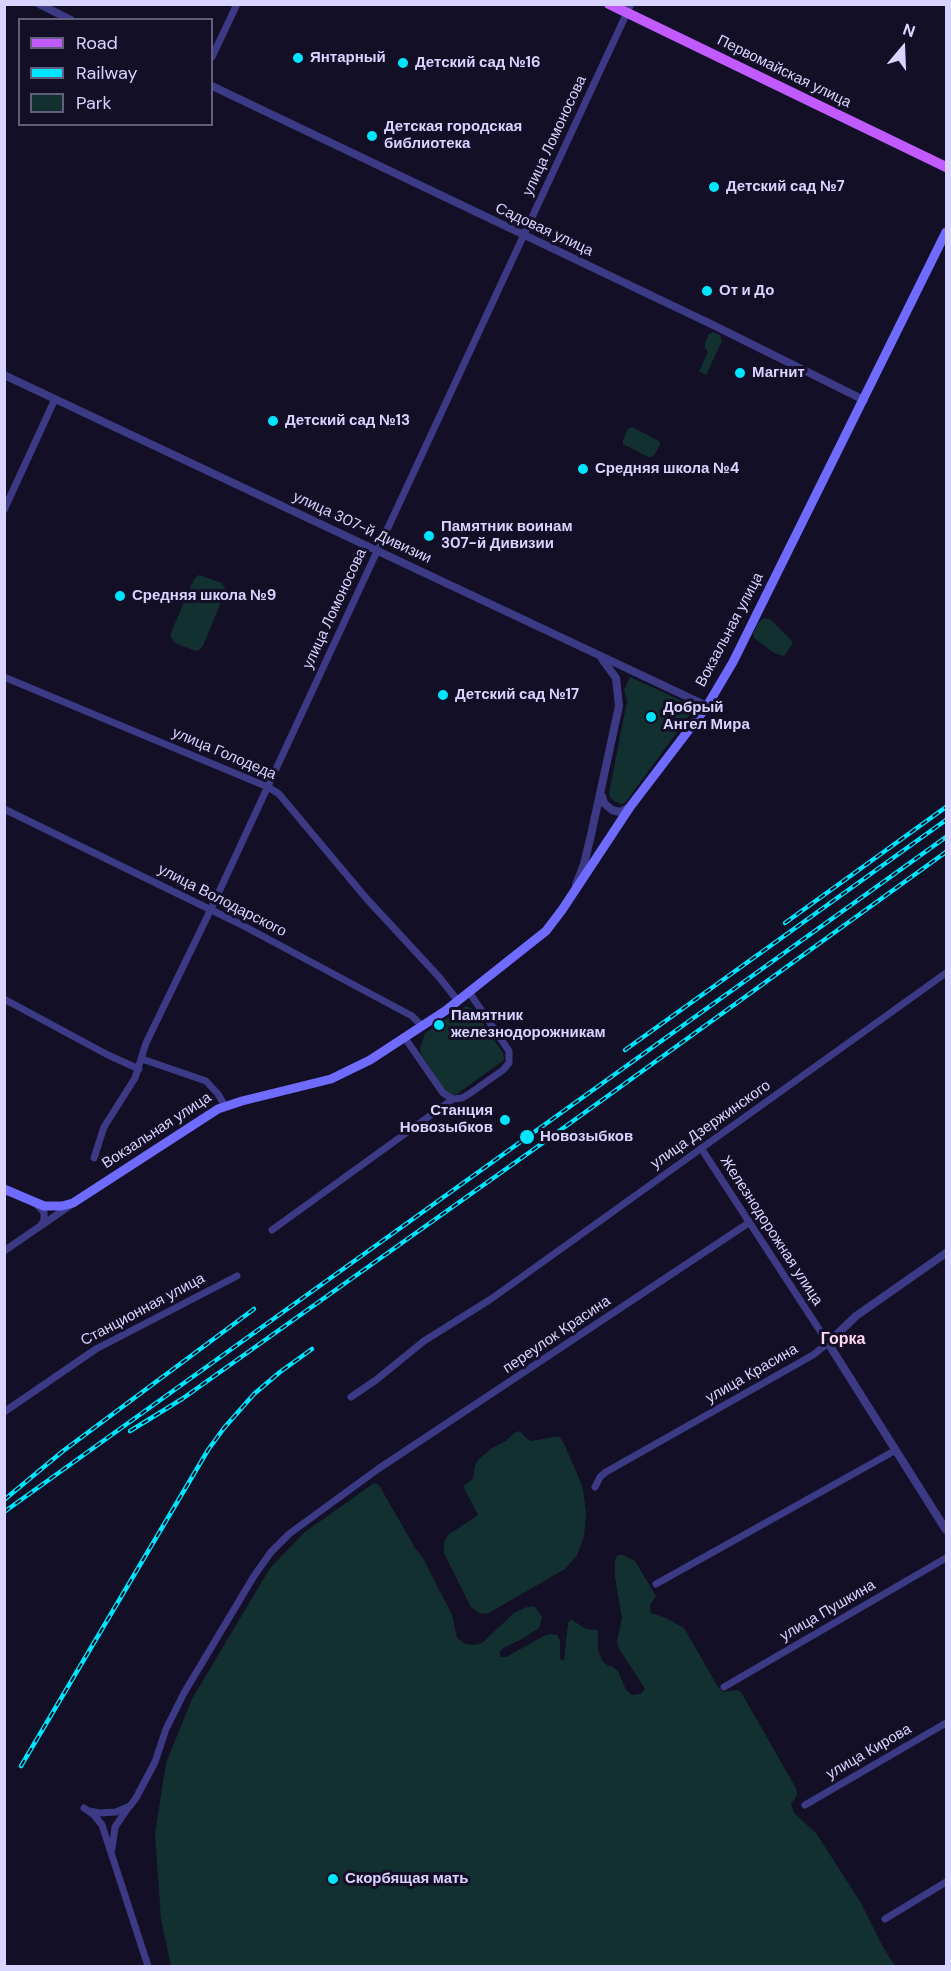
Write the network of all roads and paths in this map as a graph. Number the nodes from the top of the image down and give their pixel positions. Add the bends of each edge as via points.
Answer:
1 (39, 4) edge
2 (237, 4) edge
3 (609, 4) edge
4 (629, 9) edge
5 (67, 18) edge
6 (213, 55) edge
7 (213, 86) edge
8 (946, 167) edge
9 (946, 232) edge
10 (523, 235) junction
11 (4, 375) edge
12 (55, 399) junction
13 (864, 400) junction
14 (4, 510) edge
15 (377, 550) junction
16 (591, 652) junction
17 (4, 677) edge
18 (707, 706) junction
19 (268, 787) junction
20 (602, 792) junction
21 (630, 807) junction
22 (4, 809) edge
23 (569, 899) junction
24 (211, 909) junction
25 (946, 974) edge
26 (469, 992) junction
27 (4, 999) edge
28 (458, 1001) junction
29 (422, 1026) junction
30 (405, 1038) junction
31 (142, 1059) junction
32 (139, 1069) junction
33 (453, 1099) junction
34 (225, 1106) junction
35 (701, 1148) junction
36 (94, 1158) dead end
37 (4, 1189) edge
38 (33, 1202) junction
39 (73, 1203) junction
40 (750, 1222) junction
41 (39, 1227) junction
42 (272, 1230) dead end
43 (4, 1251) edge
44 (946, 1252) edge
45 (237, 1276) dead end
46 (828, 1343) junction
47 (351, 1397) dead end
48 (4, 1412) edge
49 (896, 1450) junction
50 (596, 1487) dead end
51 (946, 1530) edge
52 (946, 1558) edge
53 (656, 1584) dead end
54 (724, 1687) dead end
55 (946, 1723) edge
56 (805, 1805) dead end
57 (130, 1806) junction
58 (112, 1854) junction
59 (946, 1882) edge
60 (885, 1919) dead end
61 (148, 1966) edge

1 - 5 street
2 - 6 street
3 - 4 main road, Первомайская улица
4 - 8 main road, Первомайская улица
4 - 10 street, улица Ломоносова
7 - 10 street, Садовая улица
9 - 13 main road, Вокзальная улица
10 - 13 street, Садовая улица
10 - 15 street, улица Ломоносова
11 - 12 street, улица 307-й Дивизии
12 - 14 street
12 - 15 street, улица 307-й Дивизии
13 - 18 main road, Вокзальная улица via 746,639
15 - 16 street, улица 307-й Дивизии
15 - 19 street, улица Ломоносова
16 - 18 street, улица 307-й Дивизии
16 - 20 street via 613,672 619,696
17 - 19 street, улица Голодеда
18 - 21 main road, Вокзальная улица
19 - 24 street, улица Ломоносова
19 - 28 street, улица Голодеда via 284,797
20 - 21 street via 609,809 617,812
20 - 23 street via 586,857
21 - 23 main road, Вокзальная улица
22 - 24 street, улица Володарского
23 - 26 main road, Вокзальная улица via 541,936
24 - 29 street, улица Володарского via 412,1016
24 - 31 street, улица Ломоносова via 146,1043
25 - 35 street, улица Дзержинского
26 - 28 main road, Вокзальная улица
26 - 33 street via 509,1051 509,1063 469,1094
27 - 32 street
28 - 29 main road, Вокзальная улица
29 - 30 main road, Вокзальная улица
30 - 33 street via 443,1094
30 - 34 main road, Вокзальная улица via 331,1078
31 - 32 street, улица Ломоносова
31 - 34 street via 206,1081
32 - 36 street, улица Ломоносова via 104,1127
33 - 42 street
34 - 39 main road, Вокзальная улица
35 - 40 street, Железнодорожная улица
35 - 47 street, улица Дзержинского via 491,1299 424,1341
37 - 38 main road
38 - 39 main road via 52,1207
38 - 41 street via 44,1212
39 - 41 street, Вокзальная улица
40 - 46 street, Железнодорожная улица
40 - 57 street, переулок Красина via 378,1469 290,1534 265,1560 176,1706 148,1778
41 - 43 street, Вокзальная улица
44 - 46 street, улица Красина via 856,1316
45 - 48 street, Станционная улица via 96,1349
46 - 49 street, Железнодорожная улица
46 - 50 street, улица Красина via 606,1472
49 - 51 street, Железнодорожная улица
49 - 53 street
52 - 54 street, улица Пушкина
55 - 56 street, улица Кирова
57 - 58 street, переулок Красина via 113,1831
57 - 58 street via 109,1813 86,1810 102,1825
58 - 61 street
59 - 60 street

